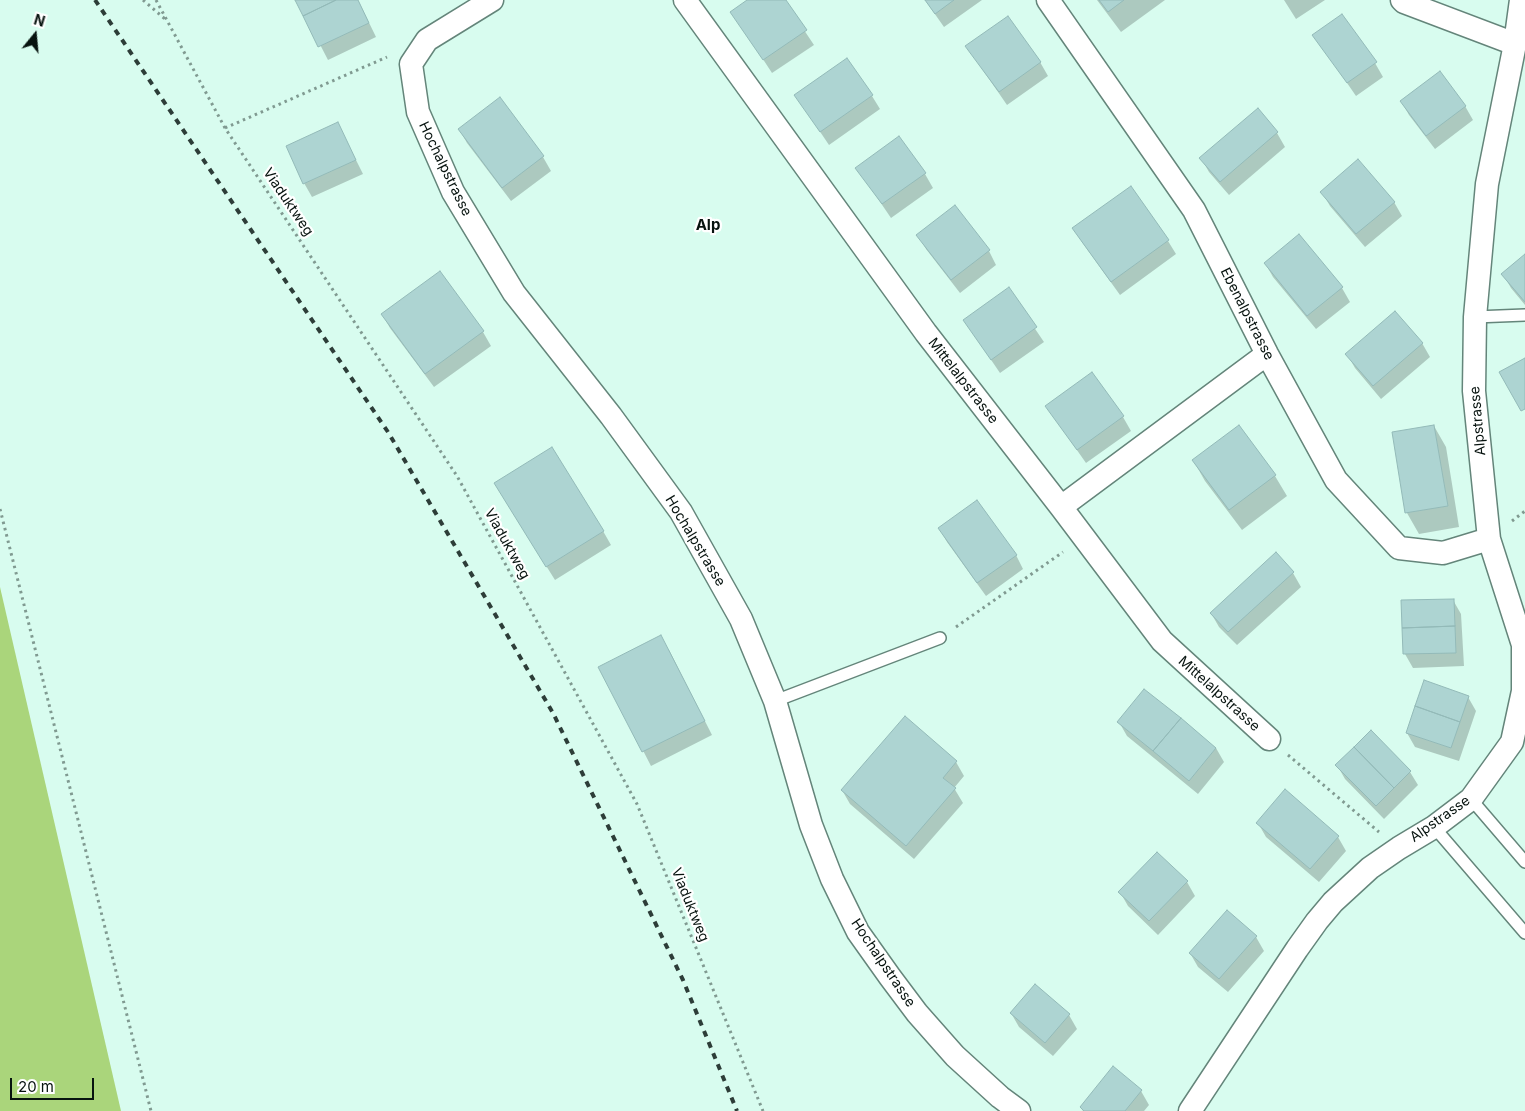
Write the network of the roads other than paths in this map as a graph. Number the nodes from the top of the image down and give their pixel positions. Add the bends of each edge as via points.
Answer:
1 (492, 0) edge
2 (685, 0) edge
3 (1048, 0) edge
4 (1402, 0) edge
5 (1521, 0) edge
6 (1519, 32) edge
7 (1525, 315) edge
8 (1475, 317) junction
9 (1267, 354) junction
10 (1061, 507) junction
11 (1489, 539) junction
12 (940, 638) road end
13 (774, 701) junction
14 (1269, 739) road end
15 (1471, 799) junction
16 (1434, 827) junction
17 (1525, 862) edge
18 (1525, 933) edge
19 (1019, 1111) edge
20 (1190, 1111) edge

1 - 13 street, Hochalpstrasse via 427,40 411,64 418,112 453,192 514,293 611,416 681,512 741,619
2 - 10 street, Mittelalpstrasse via 926,333
3 - 9 street, Ebenalpstrasse via 1194,210
4 - 6 street
5 - 6 street, Alpstrasse
6 - 8 street, Alpstrasse via 1488,184
7 - 8 lane
8 - 11 street, Alpstrasse via 1474,391
9 - 10 street
9 - 11 street, Ebenalpstrasse via 1336,480 1398,548 1443,552
10 - 14 street, Mittelalpstrasse via 1162,641
11 - 15 street, Alpstrasse via 1523,645 1523,691 1512,742
12 - 13 lane
13 - 19 street, Hochalpstrasse via 811,825 858,932 917,1013 955,1056
15 - 16 street, Alpstrasse
15 - 17 lane
16 - 18 lane
16 - 20 street, Alpstrasse via 1398,848 1352,884 1317,921

